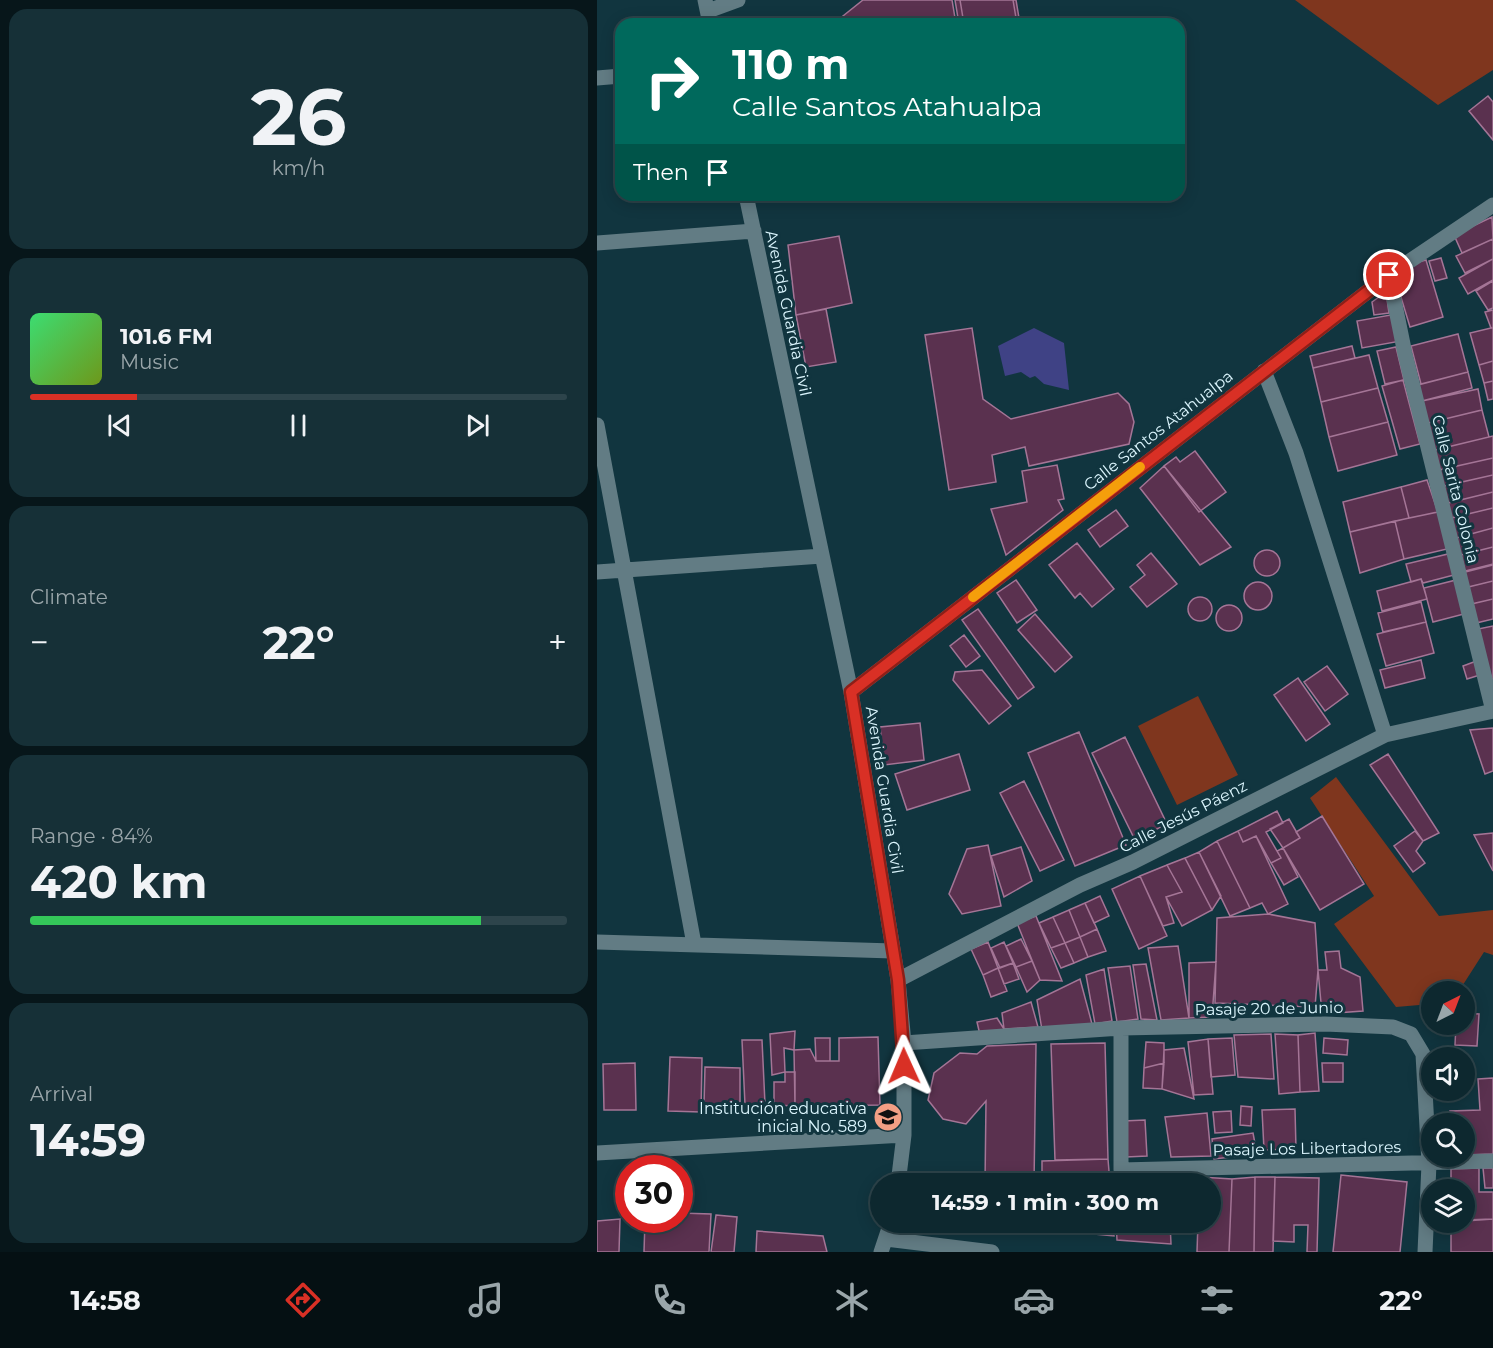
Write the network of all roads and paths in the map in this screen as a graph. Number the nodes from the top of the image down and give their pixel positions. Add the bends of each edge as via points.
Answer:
1 (738, 0) edge
2 (708, 12) edge
3 (615, 76) edge
4 (597, 78) edge
5 (747, 201) edge
6 (1493, 205) edge
7 (754, 231) junction
8 (597, 243) edge
9 (1389, 275) junction
10 (1264, 371) junction
11 (597, 425) edge
12 (822, 556) junction
13 (624, 570) junction
14 (597, 572) edge
15 (851, 692) junction
16 (1493, 711) edge
17 (1385, 735) junction
18 (597, 942) edge
19 (694, 944) junction
20 (893, 951) junction
21 (898, 980) junction
22 (1121, 1028) junction
23 (904, 1043) junction
24 (1426, 1113) edge
25 (904, 1135) junction
26 (597, 1153) edge
27 (1493, 1161) edge
28 (1475, 1162) edge
29 (1421, 1164) edge
30 (1429, 1167) edge
31 (899, 1173) edge
32 (884, 1245) edge
33 (992, 1252) edge
34 (1425, 1252) edge

1 - 2 street
3 - 4 street
5 - 7 street, Avenida Guardia Civil
6 - 9 street, Calle Santos Atahualpa
7 - 8 street
7 - 12 street, Avenida Guardia Civil
9 - 10 street, Calle Santos Atahualpa
9 - 16 street, Calle Sarita Colonia
10 - 15 street, Calle Santos Atahualpa
10 - 17 street via 1296,453
11 - 13 street
12 - 13 street
12 - 15 street, Avenida Guardia Civil
13 - 14 street
13 - 19 street
15 - 20 street, Avenida Guardia Civil
16 - 17 street, Calle Jesús Páenz
17 - 21 street, Calle Jesús Páenz via 1080,885
18 - 19 street
19 - 20 street
20 - 21 street, Avenida Guardia Civil
21 - 23 street, Avenida Guardia Civil
22 - 23 street, Pasaje 20 de Junio
22 - 24 street, Pasaje 20 de Junio via 1325,1024 1393,1027 1411,1034 1423,1054
22 - 29 street, Pasaje Los Libertadores via 1121,1170
23 - 25 street, Avenida Guardia Civil
25 - 26 street
25 - 31 street, Avenida Guardia Civil
27 - 28 street, Pasaje Los Libertadores
30 - 34 street, Pasaje 20 de Junio
32 - 33 street

